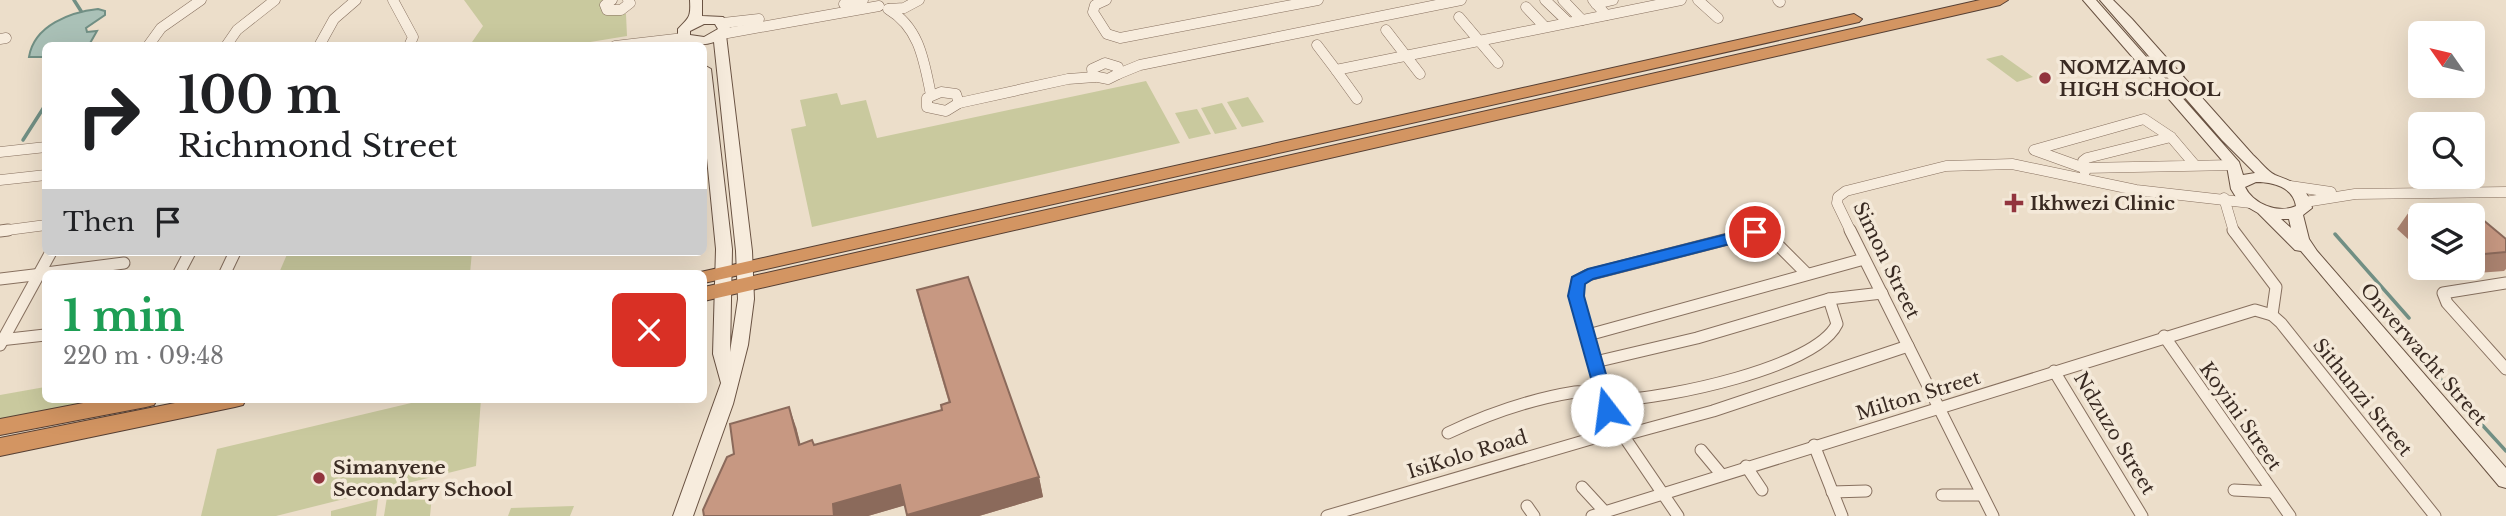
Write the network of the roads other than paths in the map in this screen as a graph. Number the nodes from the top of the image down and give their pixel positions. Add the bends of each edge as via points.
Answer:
1 (201, 0) edge
2 (275, 0) edge
3 (356, 0) edge
4 (393, 0) edge
5 (612, 0) edge
6 (628, 0) edge
7 (696, 0) edge
8 (706, 0) edge
9 (863, 0) edge
10 (1099, 0) edge
11 (1106, 0) edge
12 (1318, 0) edge
13 (1461, 0) edge
14 (1545, 0) edge
15 (1563, 0) edge
16 (1613, 0) edge
17 (1681, 0) edge
18 (1698, 0) edge
19 (1941, 0) edge
20 (2000, 0) edge
21 (2089, 0) edge
22 (2106, 0) edge
23 (916, 2) edge
24 (1594, 2) edge
25 (881, 5) edge
26 (1526, 7) dead end
27 (1606, 15) junction
28 (1459, 17) dead end
29 (1718, 18) dead end
30 (1582, 20) junction
31 (1568, 22) junction
32 (911, 24) junction
33 (1544, 26) junction
34 (720, 28) junction
35 (1386, 30) dead end
36 (689, 35) edge
37 (1479, 39) junction
38 (151, 42) edge
39 (229, 42) edge
40 (321, 42) edge
41 (411, 42) edge
42 (640, 42) edge
43 (1317, 45) dead end
44 (1407, 54) junction
45 (1499, 63) dead end
46 (1117, 69) junction
47 (1336, 70) junction
48 (1093, 74) junction
49 (1420, 74) dead end
50 (929, 76) junction
51 (931, 95) junction
52 (954, 96) junction
53 (1357, 99) dead end
54 (707, 101) edge
55 (2171, 137) junction
56 (42, 147) edge
57 (0, 152) edge
58 (2194, 164) junction
59 (2234, 165) junction
60 (2085, 173) junction
61 (42, 175) edge
62 (2270, 178) junction
63 (0, 180) edge
64 (2238, 186) junction
65 (2290, 186) junction
66 (2506, 192) edge
67 (2355, 194) junction
68 (2195, 195) junction
69 (2224, 198) junction
70 (2257, 206) junction
71 (2300, 207) junction
72 (42, 226) edge
73 (0, 231) edge
74 (2311, 255) junction
75 (1864, 259) junction
76 (124, 263) dead end
77 (67, 270) edge
78 (42, 273) edge
79 (1807, 274) junction
80 (42, 275) edge
81 (745, 276) junction
82 (707, 277) edge
83 (0, 279) edge
84 (724, 280) junction
85 (2506, 283) edge
86 (707, 292) edge
87 (1882, 293) junction
88 (1829, 299) junction
89 (2272, 315) junction
90 (42, 335) edge
91 (1588, 335) junction
92 (2164, 337) junction
93 (1, 342) edge
94 (1908, 346) junction
95 (1595, 362) junction
96 (2504, 365) edge
97 (2054, 371) junction
98 (729, 382) junction
99 (1605, 400) junction
100 (125, 403) edge
101 (215, 403) edge
102 (1939, 408) junction
103 (0, 427) edge
104 (1448, 433) dead end
105 (1620, 434) junction
106 (1814, 445) junction
107 (0, 447) edge
108 (1701, 450) dead end
109 (1746, 466) junction
110 (1721, 474) junction
111 (2506, 481) edge
112 (1582, 487) dead end
113 (1762, 490) dead end
114 (2234, 490) dead end
115 (1866, 491) dead end
116 (1832, 492) junction
117 (2273, 492) junction
118 (1661, 493) junction
119 (1942, 495) dead end
120 (1982, 495) junction
121 (1598, 514) edge
122 (683, 516) edge
123 (1327, 516) edge
124 (1678, 516) edge
125 (1842, 516) edge
126 (1993, 516) edge
127 (2142, 516) edge
128 (2290, 516) edge
129 (2435, 516) edge

1 - 38 street via 161,29
2 - 39 street
3 - 40 street via 334,19
4 - 41 street via 413,37
5 - 6 street via 605,5 607,10 625,8
7 - 36 street via 697,14
8 - 34 street
9 - 34 street
10 - 11 street
10 - 12 street via 1093,12 1107,34 1120,38
13 - 46 street
14 - 31 street
15 - 30 street
16 - 24 street
17 - 27 street
18 - 29 street
19 - 81 highway
20 - 81 highway
21 - 59 street
22 - 62 street via 2244,155
23 - 25 street
23 - 32 street
24 - 27 street
25 - 32 street
25 - 34 street
26 - 33 street
27 - 30 street
28 - 37 street
30 - 31 street
31 - 33 street
32 - 50 street
33 - 37 street
34 - 36 street
34 - 36 street via 706,41
34 - 81 street
35 - 44 street
36 - 42 street
37 - 44 street
37 - 45 street
43 - 47 street
44 - 47 street
44 - 49 street
46 - 48 street via 1108,79
46 - 48 street via 1102,63
47 - 53 street
48 - 52 street via 989,95
50 - 51 street
50 - 52 street
51 - 52 street
51 - 52 street via 925,104 935,111 946,111
54 - 84 street
55 - 58 street
55 - 60 street via 2087,158
55 - 60 street via 2144,119 2034,149
56 - 57 street
58 - 59 street
58 - 60 street
59 - 64 street
60 - 68 street, Simon Street via 2159,193
60 - 75 street, Simon Street via 1956,164 1846,191 1837,203
61 - 63 street
62 - 64 street via 2253,177
62 - 65 street
64 - 68 street, Simon Street
64 - 70 street, Onverwacht Street
65 - 67 street
65 - 71 street
66 - 67 street
67 - 71 street
68 - 69 street, Simon Street
69 - 70 street, Simon Street
69 - 89 street via 2231,230 2276,287
70 - 71 street
70 - 74 street, Onverwacht Street
71 - 74 street, Onverwacht Street via 2301,239
72 - 73 street
74 - 111 street, Onverwacht Street
75 - 79 street
75 - 87 street, Simon Street
76 - 77 street
78 - 83 street
79 - 91 street
79 - 91 street via 1771,238 1755,232 1588,275 1576,286
80 - 93 street
81 - 84 highway
81 - 98 street via 740,345
82 - 84 highway
84 - 86 highway
84 - 98 street via 721,354
85 - 96 street via 2443,293
87 - 88 street
87 - 94 street, Simon Street
88 - 95 street
88 - 99 street via 1835,330 1798,357 1751,373 1657,394
89 - 92 street, Milton Street via 2255,310
89 - 129 street, Sithunzi Street
90 - 93 street
91 - 95 street
92 - 97 street, Milton Street
92 - 117 street, Koyini Street
94 - 102 street, Simon Street
94 - 105 street, IsiKolo Road via 1713,411
95 - 99 street
97 - 102 street, Milton Street
97 - 127 street, Ndzuzo Street
98 - 122 street
99 - 104 street via 1590,391 1577,391 1504,409
99 - 105 street
100 - 103 highway
101 - 107 highway
102 - 106 street, Milton Street
102 - 120 street, Simon Street
105 - 118 street
105 - 123 street, IsiKolo Road
106 - 109 street, Milton Street
106 - 116 street
108 - 110 street
109 - 110 street, Milton Street
109 - 113 street
110 - 118 street, Milton Street
112 - 121 street
114 - 117 street
115 - 116 street
116 - 125 street
117 - 128 street, Koyini Street
118 - 121 street, Milton Street
118 - 124 street
119 - 120 street
120 - 126 street, Simon Street

